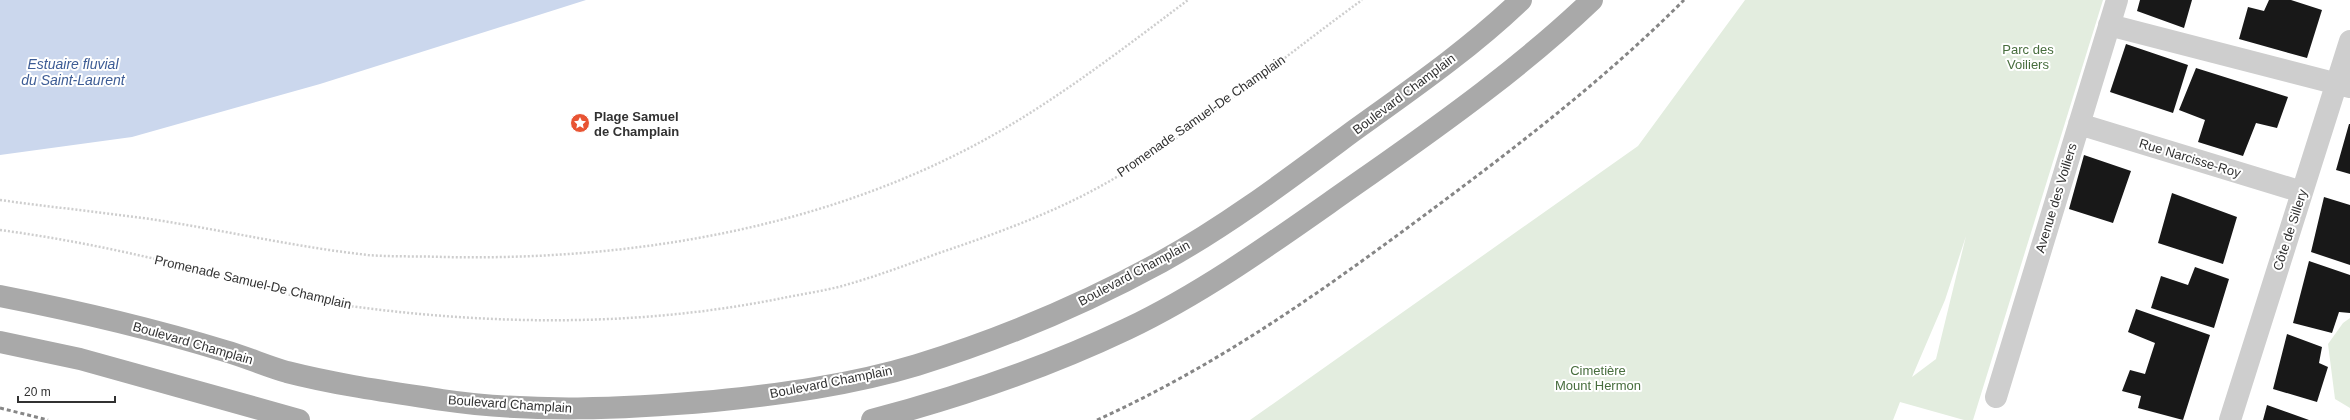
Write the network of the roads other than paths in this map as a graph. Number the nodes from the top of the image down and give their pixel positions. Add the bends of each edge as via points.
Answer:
1 (1521, 0) edge
2 (1592, 0) edge
3 (2117, 0) edge
4 (2109, 25) junction
5 (2350, 41) edge
6 (2343, 85) edge
7 (2079, 124) junction
8 (2302, 192) junction
9 (0, 296) edge
10 (0, 342) edge
11 (1996, 397) dead end
12 (299, 420) edge
13 (872, 420) edge
14 (2230, 420) edge

1 - 9 main road, Boulevard Champlain via 1448,60 1303,169 1236,216 1163,261 1092,297 1043,318 916,365 793,393 658,406 578,409 519,407 447,400 365,388 286,372 226,351 100,316
2 - 13 main road via 1567,24 1408,148 1305,221 1207,285 1128,328 1073,353 940,402
3 - 4 street, Avenue des Voiliers
4 - 6 street
4 - 7 street, Avenue des Voiliers
5 - 6 street, Côte de Sillery
6 - 8 street, Côte de Sillery
7 - 8 street, Rue Narcisse-Roy
7 - 11 street, Avenue des Voiliers
8 - 14 street, Côte de Sillery
10 - 12 main road via 80,359

